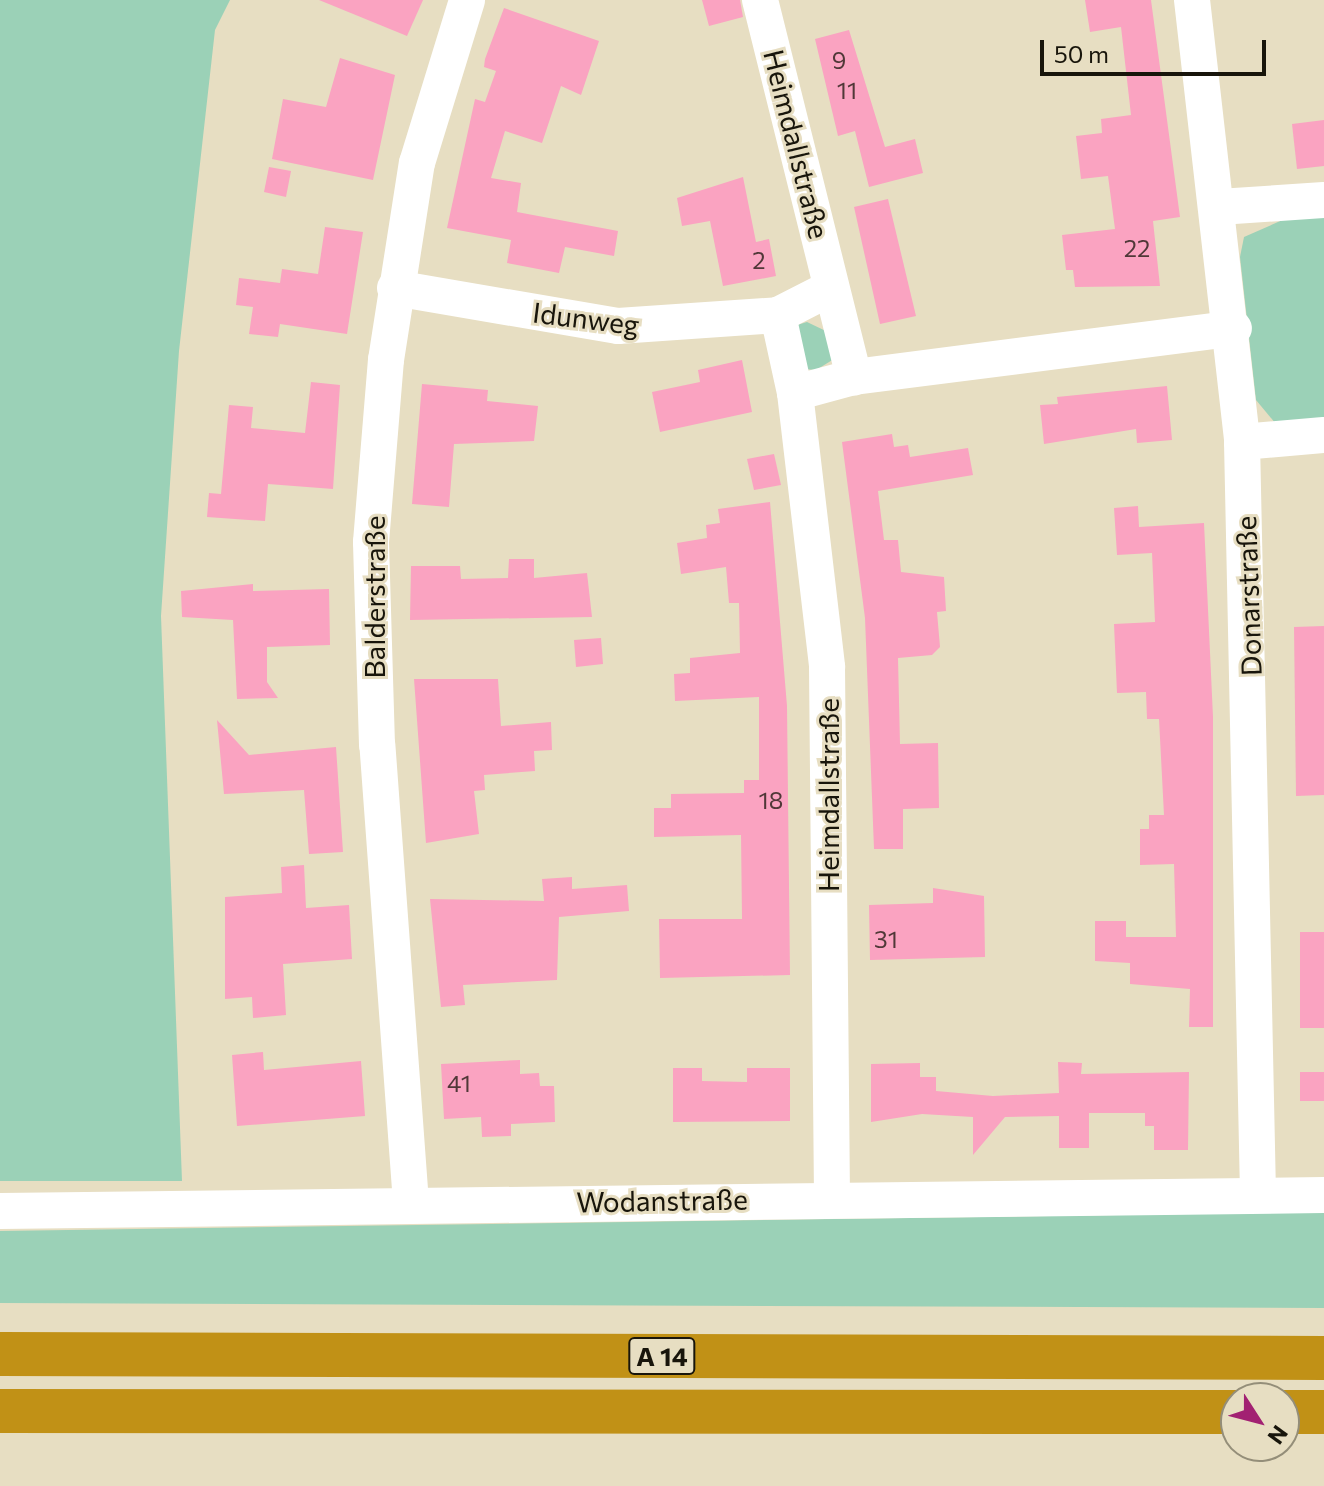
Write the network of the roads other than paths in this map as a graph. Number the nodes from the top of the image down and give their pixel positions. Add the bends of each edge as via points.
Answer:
1 (467, 0) edge
2 (760, 0) edge
3 (1192, 0) edge
4 (1324, 200) edge
5 (1219, 207) junction
6 (395, 288) junction
7 (827, 290) junction
8 (778, 315) junction
9 (1234, 328) junction
10 (854, 377) junction
11 (795, 393) junction
12 (1324, 435) edge
13 (1242, 442) junction
14 (1258, 1194) junction
15 (1324, 1195) edge
16 (832, 1198) junction
17 (411, 1203) junction
18 (0, 1211) edge
19 (0, 1354) edge
20 (1324, 1358) edge
21 (0, 1411) edge
22 (1220, 1412) edge
23 (1300, 1412) edge
24 (1324, 1412) edge

1 - 6 street, Balderstraße via 428,116
2 - 7 street, Heimdallstraße via 822,236
3 - 5 street, Donarstraße
4 - 5 street
5 - 9 street, Donarstraße
6 - 8 street, Idunweg via 618,326
6 - 17 street, Balderstraße via 377,440 371,633
7 - 8 street
7 - 10 street, Heimdallstraße via 840,305
8 - 11 street, Heimdallstraße
9 - 10 street
9 - 13 street, Donarstraße
10 - 11 street
11 - 16 street, Heimdallstraße via 827,667
12 - 13 street
13 - 14 street, Donarstraße
14 - 15 street, Wodanstraße
14 - 16 street, Wodanstraße
16 - 17 street, Wodanstraße
17 - 18 street, Wodanstraße
19 - 20 highway, A 14
21 - 22 highway, A 14
23 - 24 highway

